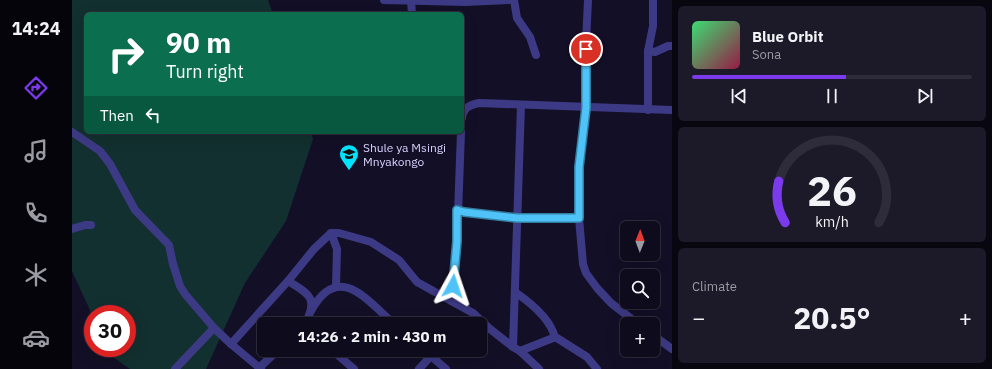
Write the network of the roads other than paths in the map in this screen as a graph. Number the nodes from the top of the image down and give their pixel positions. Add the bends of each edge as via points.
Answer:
1 (384, 0) edge
2 (509, 0) edge
3 (514, 0) edge
4 (588, 0) edge
5 (653, 0) edge
6 (411, 1) junction
7 (412, 12) edge
8 (672, 46) edge
9 (648, 51) junction
10 (536, 55) dead end
11 (466, 104) edge
12 (521, 105) junction
13 (586, 108) junction
14 (648, 110) junction
15 (672, 110) edge
16 (72, 132) edge
17 (461, 134) edge
18 (457, 210) junction
19 (517, 218) junction
20 (579, 218) junction
21 (91, 225) dead end
22 (72, 230) edge
23 (331, 233) junction
24 (288, 281) junction
25 (336, 286) junction
26 (515, 292) junction
27 (452, 301) junction
28 (311, 311) junction
29 (308, 317) edge
30 (386, 317) edge
31 (629, 317) edge
32 (214, 328) junction
33 (555, 338) junction
34 (660, 340) edge
35 (231, 344) junction
36 (516, 349) junction
37 (672, 349) edge
38 (271, 357) edge
39 (340, 357) edge
40 (425, 357) edge
41 (432, 357) edge
42 (260, 368) edge
43 (175, 369) edge
44 (354, 369) edge
45 (419, 369) edge
46 (446, 369) edge
47 (539, 369) edge
48 (597, 369) edge

1 - 6 street
2 - 6 street
3 - 10 street via 517,18 528,33
4 - 13 street
5 - 9 street via 653,26
6 - 7 street
8 - 9 street via 654,52
9 - 14 street
11 - 12 street
12 - 13 street
12 - 19 street
13 - 14 street
13 - 20 street via 579,167
14 - 15 street
16 - 32 street via 100,151 135,210 169,245 180,286
17 - 18 street
18 - 19 street
18 - 27 street
19 - 20 street
19 - 26 street
20 - 31 street via 586,273 611,303
21 - 22 street
23 - 24 street
23 - 25 street via 337,249
23 - 27 street via 371,242 399,260 418,282
24 - 28 street via 311,298
24 - 35 street
25 - 28 street via 324,293
25 - 30 street via 351,288
26 - 33 street via 529,302 552,328
26 - 36 street
27 - 36 street via 473,313
28 - 29 street
32 - 35 street
32 - 43 street
33 - 36 street
33 - 48 street via 587,357
34 - 37 street
35 - 42 street
36 - 47 street
38 - 42 street
39 - 44 street
40 - 45 street
41 - 46 street

